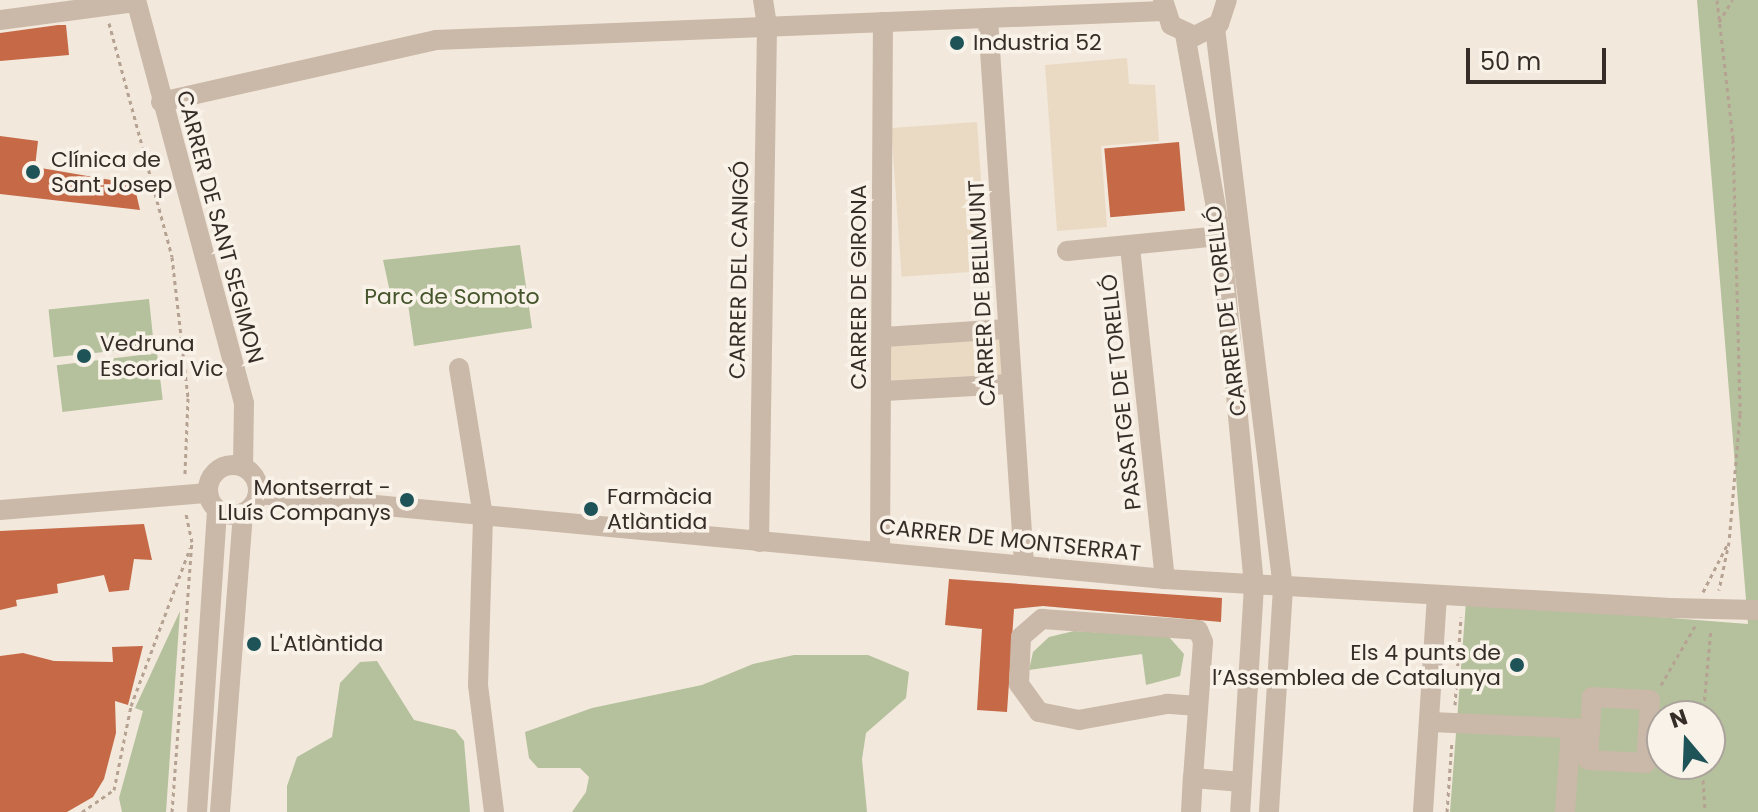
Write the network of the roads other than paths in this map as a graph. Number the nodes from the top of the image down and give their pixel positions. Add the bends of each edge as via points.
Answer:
1 (763, 0) edge
2 (1227, 0) edge
3 (135, 1) edge
4 (1163, 5) edge
5 (0, 20) edge
6 (988, 20) junction
7 (883, 22) junction
8 (767, 25) junction
9 (1215, 28) junction
10 (1185, 34) junction
11 (161, 102) junction
12 (1221, 236) junction
13 (1130, 247) junction
14 (1067, 251) dead end
15 (1007, 329) junction
16 (884, 337) junction
17 (459, 368) dead end
18 (1010, 384) junction
19 (884, 391) junction
20 (243, 467) junction
21 (258, 494) junction
22 (213, 501) junction
23 (0, 510) edge
24 (243, 513) junction
25 (483, 517) junction
26 (759, 542) junction
27 (880, 551) junction
28 (1024, 564) junction
29 (1165, 579) junction
30 (1254, 586) junction
31 (1283, 588) junction
32 (1437, 598) junction
33 (1758, 610) edge
34 (1198, 706) junction
35 (1431, 722) junction
36 (1193, 778) junction
37 (1242, 782) junction
38 (197, 812) edge
39 (220, 812) edge
40 (494, 812) edge
41 (1191, 812) edge
42 (1240, 812) edge
43 (1269, 812) edge
44 (1423, 812) edge
45 (1565, 812) edge

1 - 8 street, CARRER DEL CANIGÓ
2 - 9 street
3 - 5 street
3 - 11 street, CARRER DE SANT SEGIMON
4 - 6 street
4 - 10 street via 1171,25
6 - 7 street
6 - 15 street, CARRER DE BELLMUNT
7 - 8 street
7 - 16 street, CARRER DE GIRONA
8 - 11 street via 436,40
8 - 26 street, CARRER DEL CANIGÓ
9 - 10 street
9 - 31 street, CARRER DE TORELLÓ
10 - 12 street, CARRER DE TORELLÓ
11 - 20 street, CARRER DE SANT SEGIMON via 244,403
12 - 13 street, PASSATGE DE TORELLÓ
12 - 30 street, CARRER DE TORELLÓ
13 - 14 street, PASSATGE DE TORELLÓ
13 - 29 street, PASSATGE DE TORELLÓ
15 - 16 street
15 - 18 street, CARRER DE BELLMUNT
16 - 19 street, CARRER DE GIRONA
17 - 25 street
18 - 19 street
18 - 28 street, CARRER DE BELLMUNT
19 - 27 street, CARRER DE GIRONA
20 - 21 street via 254,476
20 - 22 street via 216,472
21 - 24 street
21 - 25 street, CARRER DE MONTSERRAT
22 - 23 street
22 - 24 street
22 - 38 street
24 - 39 street
25 - 26 street, CARRER DE MONTSERRAT
25 - 40 street via 478,685
26 - 27 street, CARRER DE MONTSERRAT
27 - 28 street, CARRER DE MONTSERRAT
28 - 29 street, CARRER DE MONTSERRAT
29 - 30 street, CARRER DE MONTSERRAT
30 - 31 street, CARRER DE MONTSERRAT
30 - 37 street, CARRER DE TORELLÓ
31 - 32 street, CARRER DE MONTSERRAT
31 - 43 street, CARRER DE TORELLÓ
32 - 33 street, CARRER DE MONTSERRAT, bridge
32 - 35 street
34 - 34 street via 1203,642 1194,628 1042,619 1021,637 1019,684 1039,712 1079,720 1167,704
34 - 36 street
35 - 44 street
35 - 45 street via 1581,729
36 - 37 street
36 - 41 street
37 - 42 street, CARRER DE TORELLÓ

